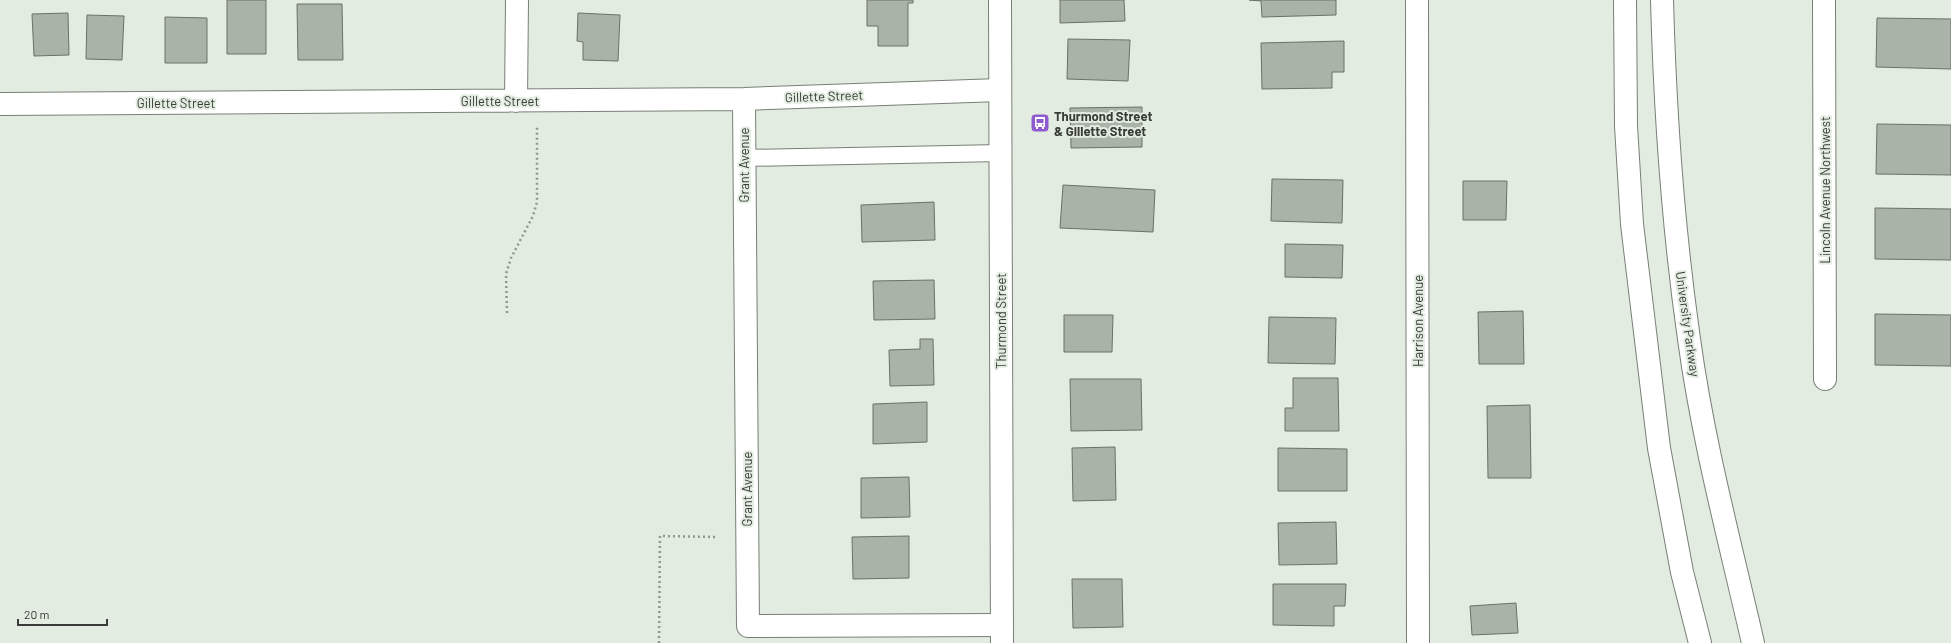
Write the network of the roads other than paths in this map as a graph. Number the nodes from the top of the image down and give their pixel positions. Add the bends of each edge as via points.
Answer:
1 (517, 0) edge
2 (1000, 0) edge
3 (1417, 0) edge
4 (1625, 0) edge
5 (1662, 0) edge
6 (1824, 0) edge
7 (1000, 90) junction
8 (744, 99) junction
9 (516, 101) junction
10 (0, 104) edge
11 (1000, 153) junction
12 (744, 158) junction
13 (1826, 379) dead end
14 (1002, 634) edge
15 (1418, 643) edge
16 (1700, 643) edge
17 (1754, 643) edge

1 - 9 street
2 - 7 street, Thurmond Street
3 - 15 street, Harrison Avenue
4 - 16 street via 1626,126 1632,224 1659,448 1682,572
5 - 17 street, University Parkway via 1665,106 1689,340 1710,459
6 - 13 street, Lincoln Avenue Northwest
7 - 8 street, Gillette Street
7 - 11 street, Thurmond Street
8 - 9 street, Gillette Street
8 - 12 street, Grant Avenue
9 - 10 street, Gillette Street
11 - 12 lane
11 - 14 street, Thurmond Street
12 - 14 street, Grant Avenue via 748,626

